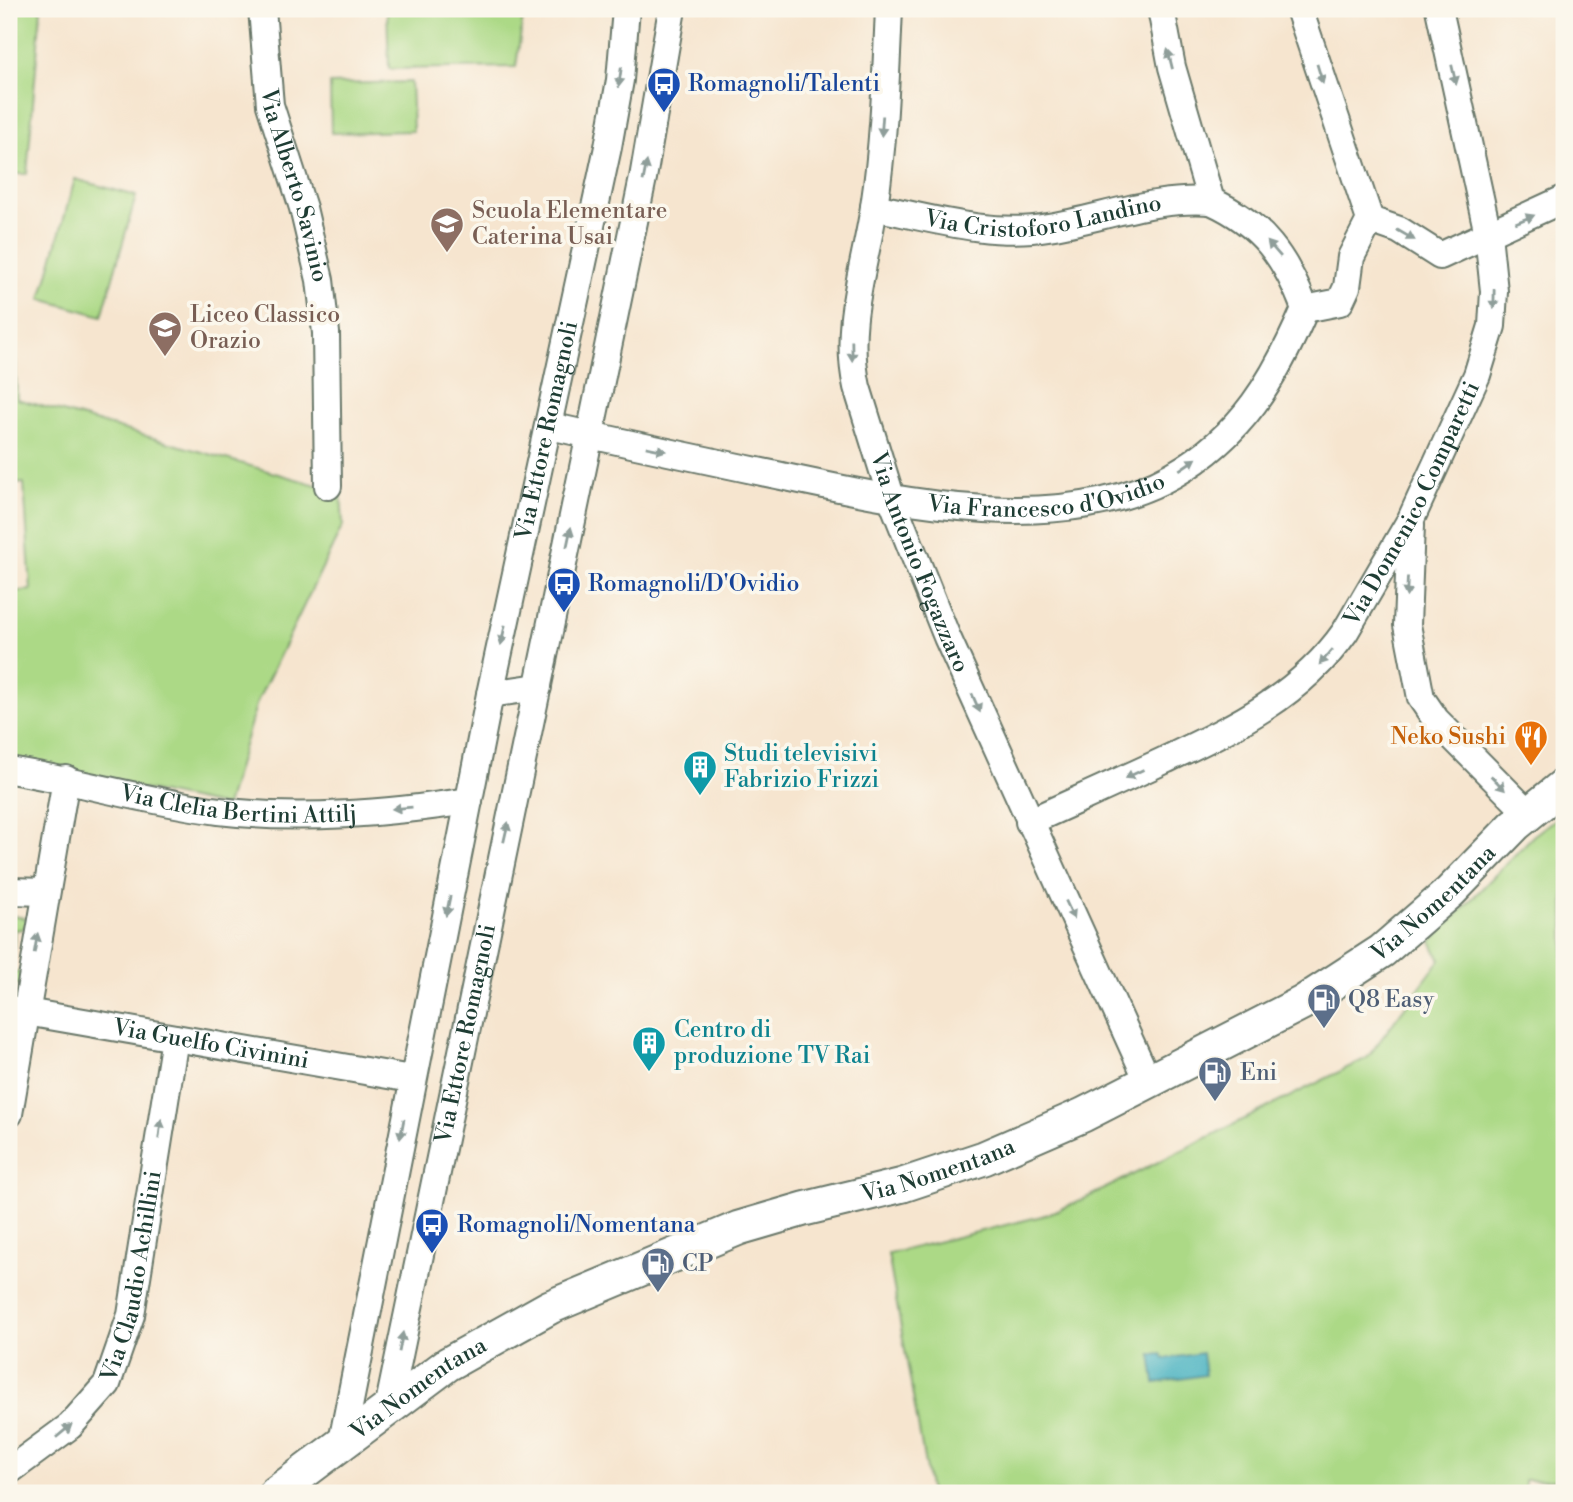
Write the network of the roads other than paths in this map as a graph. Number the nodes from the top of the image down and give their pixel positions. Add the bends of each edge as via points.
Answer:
1 (262, 9) edge
2 (626, 9) edge
3 (672, 9) edge
4 (889, 9) edge
5 (1161, 9) edge
6 (1299, 9) edge
7 (1439, 9) edge
8 (1564, 199) edge
9 (1211, 201) junction
10 (874, 207) junction
11 (1370, 220) junction
12 (1488, 234) junction
13 (581, 277) junction
14 (620, 286) junction
15 (1305, 309) junction
16 (550, 426) junction
17 (590, 435) junction
18 (328, 486) dead end
19 (892, 500) junction
20 (1411, 519) junction
21 (514, 582) junction
22 (558, 590) junction
23 (538, 687) junction
24 (490, 694) junction
25 (9, 770) edge
26 (66, 779) junction
27 (1564, 785) edge
28 (470, 801) junction
29 (1528, 813) junction
30 (1029, 822) junction
31 (456, 869) junction
32 (496, 878) junction
33 (9, 891) edge
34 (45, 892) junction
35 (17, 1009) edge
36 (174, 1038) junction
37 (411, 1079) junction
38 (1149, 1083) junction
39 (9, 1114) edge
40 (354, 1370) junction
41 (391, 1395) junction
42 (342, 1442) junction
43 (9, 1471) edge
44 (276, 1493) edge

1 - 18 street, Via Alberto Savinio via 270,105 303,208 321,287
2 -> 13 street, Via Ettore Romagnoli via 620,80
14 -> 3 street, Via Ettore Romagnoli
4 -> 10 street, Via Antonio Fogazzaro
9 -> 5 street via 1175,81
6 -> 11 street
7 -> 12 street, Via Domenico Comparetti
12 -> 8 street
9 - 10 street, Via Cristoforo Landino via 1151,202 1028,229 987,227
15 -> 9 street via 1291,273 1271,245 1242,218
10 -> 19 street, Via Antonio Fogazzaro via 856,293 853,368
11 -> 12 street via 1399,230 1440,256
11 - 15 street via 1351,257 1347,287 1339,302
12 -> 20 street, Via Domenico Comparetti via 1494,291 1492,326
13 - 14 street
13 - 16 street, Via Ettore Romagnoli
14 - 17 street, Via Ettore Romagnoli
19 -> 15 street, Via Francesco d'Ovidio via 1008,510 1087,502 1153,484 1205,453 1258,402
16 - 17 street, Via Francesco d'Ovidio
16 - 21 street, Via Ettore Romagnoli
17 -> 19 street, Via Francesco d'Ovidio
22 -> 17 street, Via Ettore Romagnoli
19 -> 30 street, Via Antonio Fogazzaro
20 -> 29 street via 1407,625 1420,698
20 -> 30 street, Via Domenico Comparetti via 1333,650 1298,685 1233,728
21 - 22 street
21 -> 24 street, Via Ettore Romagnoli
22 - 23 street, Via Ettore Romagnoli
23 - 24 street
32 -> 23 street, Via Ettore Romagnoli
24 - 28 street, Via Ettore Romagnoli
25 - 26 street, Via Clelia Bertini Attilj
28 -> 26 street, Via Clelia Bertini Attilj via 339,813 239,813
26 - 34 street
27 - 29 main road, Via Nomentana
28 - 31 street, Via Ettore Romagnoli
29 - 38 main road, Via Nomentana via 1424,916 1353,973
30 -> 38 street, Via Antonio Fogazzaro
31 - 32 street
31 -> 37 street, Via Ettore Romagnoli
41 -> 32 street, Via Ettore Romagnoli
33 - 34 street
35 -> 34 street
35 - 36 street, Via Guelfo Civinini
35 - 39 street
36 - 37 street, Via Guelfo Civinini
43 -> 36 street, Via Claudio Achillini via 70,1426 107,1384 131,1315
37 -> 40 street, Via Ettore Romagnoli
38 - 41 main road, Via Nomentana via 954,1170 756,1223 609,1280 527,1319
40 - 41 street
40 - 42 street, Via Ettore Romagnoli
41 - 42 main road, Via Nomentana
42 - 44 main road, Via Nomentana

